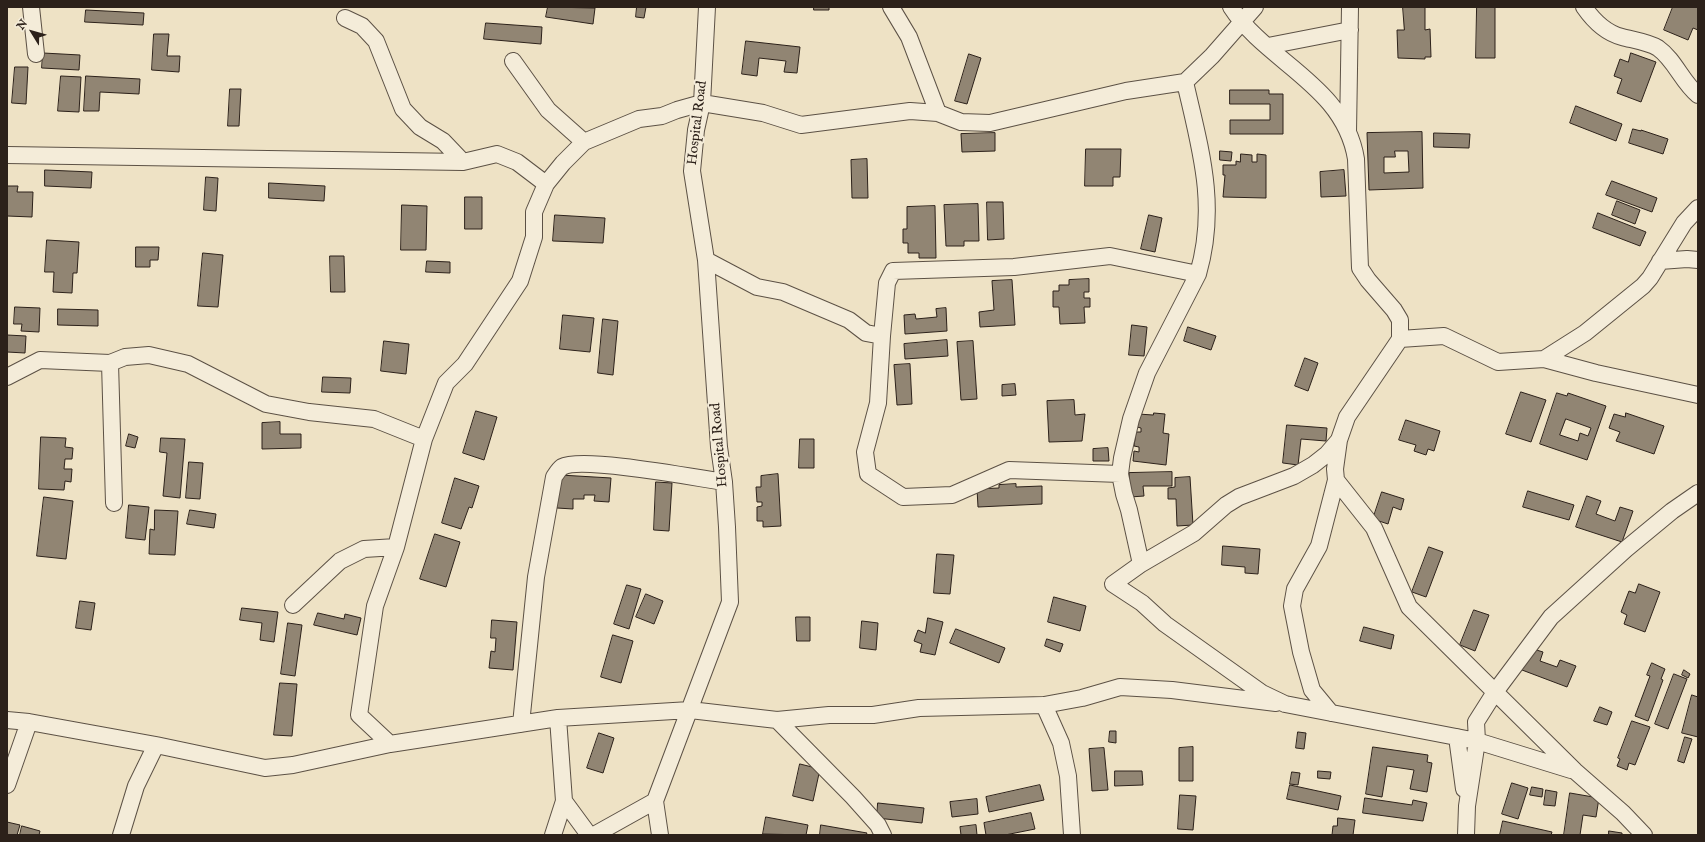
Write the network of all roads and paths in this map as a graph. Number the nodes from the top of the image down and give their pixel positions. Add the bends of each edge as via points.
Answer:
1 (31, 7) edge
2 (707, 7) edge
3 (891, 7) edge
4 (1231, 7) edge
5 (1255, 7) edge
6 (1350, 7) edge
7 (1584, 7) edge
8 (345, 18) dead end
9 (1242, 23) junction
10 (1350, 30) junction
11 (1268, 46) junction
12 (36, 54) dead end
13 (513, 61) dead end
14 (1185, 82) junction
15 (1698, 95) edge
16 (702, 102) junction
17 (938, 113) junction
18 (1348, 132) junction
19 (584, 142) junction
20 (7, 155) edge
21 (463, 162) junction
22 (546, 184) junction
23 (1698, 208) edge
24 (706, 260) junction
25 (1698, 260) edge
26 (1660, 261) junction
27 (1198, 274) junction
28 (882, 336) junction
29 (1400, 339) junction
30 (1544, 359) junction
31 (110, 363) junction
32 (7, 377) edge
33 (1698, 395) edge
34 (424, 439) junction
35 (1339, 440) junction
36 (1120, 474) junction
37 (1336, 480) junction
38 (724, 482) junction
39 (1698, 493) edge
40 (114, 503) dead end
41 (396, 547) junction
42 (1141, 564) junction
43 (293, 605) dead end
44 (1495, 692) junction
45 (1285, 704) junction
46 (1044, 705) junction
47 (690, 710) junction
48 (1331, 713) junction
49 (558, 718) junction
50 (7, 720) edge
51 (777, 720) junction
52 (29, 722) junction
53 (521, 724) junction
54 (1457, 737) junction
55 (1477, 741) junction
56 (390, 744) junction
57 (156, 745) junction
58 (1575, 771) junction
59 (7, 785) edge
60 (564, 801) junction
61 (655, 801) junction
62 (1467, 806) junction
63 (121, 835) edge
64 (553, 835) edge
65 (589, 835) edge
66 (594, 835) edge
67 (660, 835) edge
68 (883, 835) edge
69 (1072, 835) edge
70 (1466, 835) edge
71 (1644, 835) edge

1 - 12 street
2 - 16 street, Hospital Road
3 - 17 street via 909,36
4 - 9 street
5 - 9 street
6 - 10 street
7 - 15 street via 1604,29 1620,37 1657,48 1672,62
8 - 21 street via 362,26 376,41 403,108 420,127 443,141
9 - 11 street
9 - 14 street
10 - 11 street
10 - 18 street
11 - 18 street via 1316,87
13 - 19 street via 548,110
14 - 17 street via 1126,91 990,123 961,122
14 - 27 street via 1203,161 1208,210 1203,257
16 - 17 street via 763,113 802,125 910,111
16 - 19 street via 662,116 639,119
16 - 24 street, Hospital Road via 692,171
18 - 29 street via 1356,159 1360,268 1400,320
19 - 22 street
20 - 21 street
21 - 22 street via 496,154 517,162
22 - 34 street via 534,212 534,236 520,281 465,364 446,383
23 - 26 street via 1684,223
24 - 28 street via 757,286 783,292 849,320 866,332
24 - 38 street, Hospital Road via 719,447
25 - 26 street via 1687,258
26 - 30 street via 1650,278 1635,293 1585,333
27 - 28 street via 1110,256 1014,267 893,271 887,283
27 - 36 street via 1147,373 1131,419
28 - 36 street via 878,403 864,452 868,474 903,497 952,495 1010,470
29 - 30 street via 1444,336 1498,362
29 - 35 street via 1347,417
30 - 33 street
31 - 32 street via 40,360
31 - 34 street via 125,357 149,355 188,364 266,404 309,412 374,419
31 - 40 street
34 - 41 street
35 - 37 street
35 - 42 street via 1314,465 1294,476 1232,501 1194,533
36 - 42 street
37 - 44 street via 1374,528 1409,607
37 - 48 street via 1319,546 1294,589 1292,606 1312,690
38 - 47 street, Hospital Road via 730,602
38 - 53 street via 607,465 576,464 561,468 554,477 536,577
39 - 44 street via 1626,549 1551,617
41 - 43 street via 364,549 340,561
41 - 56 street via 375,606 359,715
42 - 45 street via 1114,584 1142,603 1165,624 1262,692
44 - 55 street via 1476,722
44 - 58 street
45 - 46 street via 1172,690 1120,687
45 - 48 street
46 - 51 street via 919,708 873,715 829,715
46 - 69 street via 1061,743 1068,776
47 - 49 street
47 - 51 street
47 - 61 street, Hospital Road
48 - 54 street
49 - 53 street
49 - 60 street
50 - 52 street
51 - 68 street via 853,797 878,825
52 - 57 street
52 - 59 street
53 - 56 street
54 - 55 street
54 - 62 street
55 - 58 street
55 - 62 street
56 - 57 street via 293,765 266,768
57 - 63 street via 136,786
58 - 71 street
60 - 64 street
60 - 65 street
61 - 66 street
61 - 67 street
62 - 70 street

